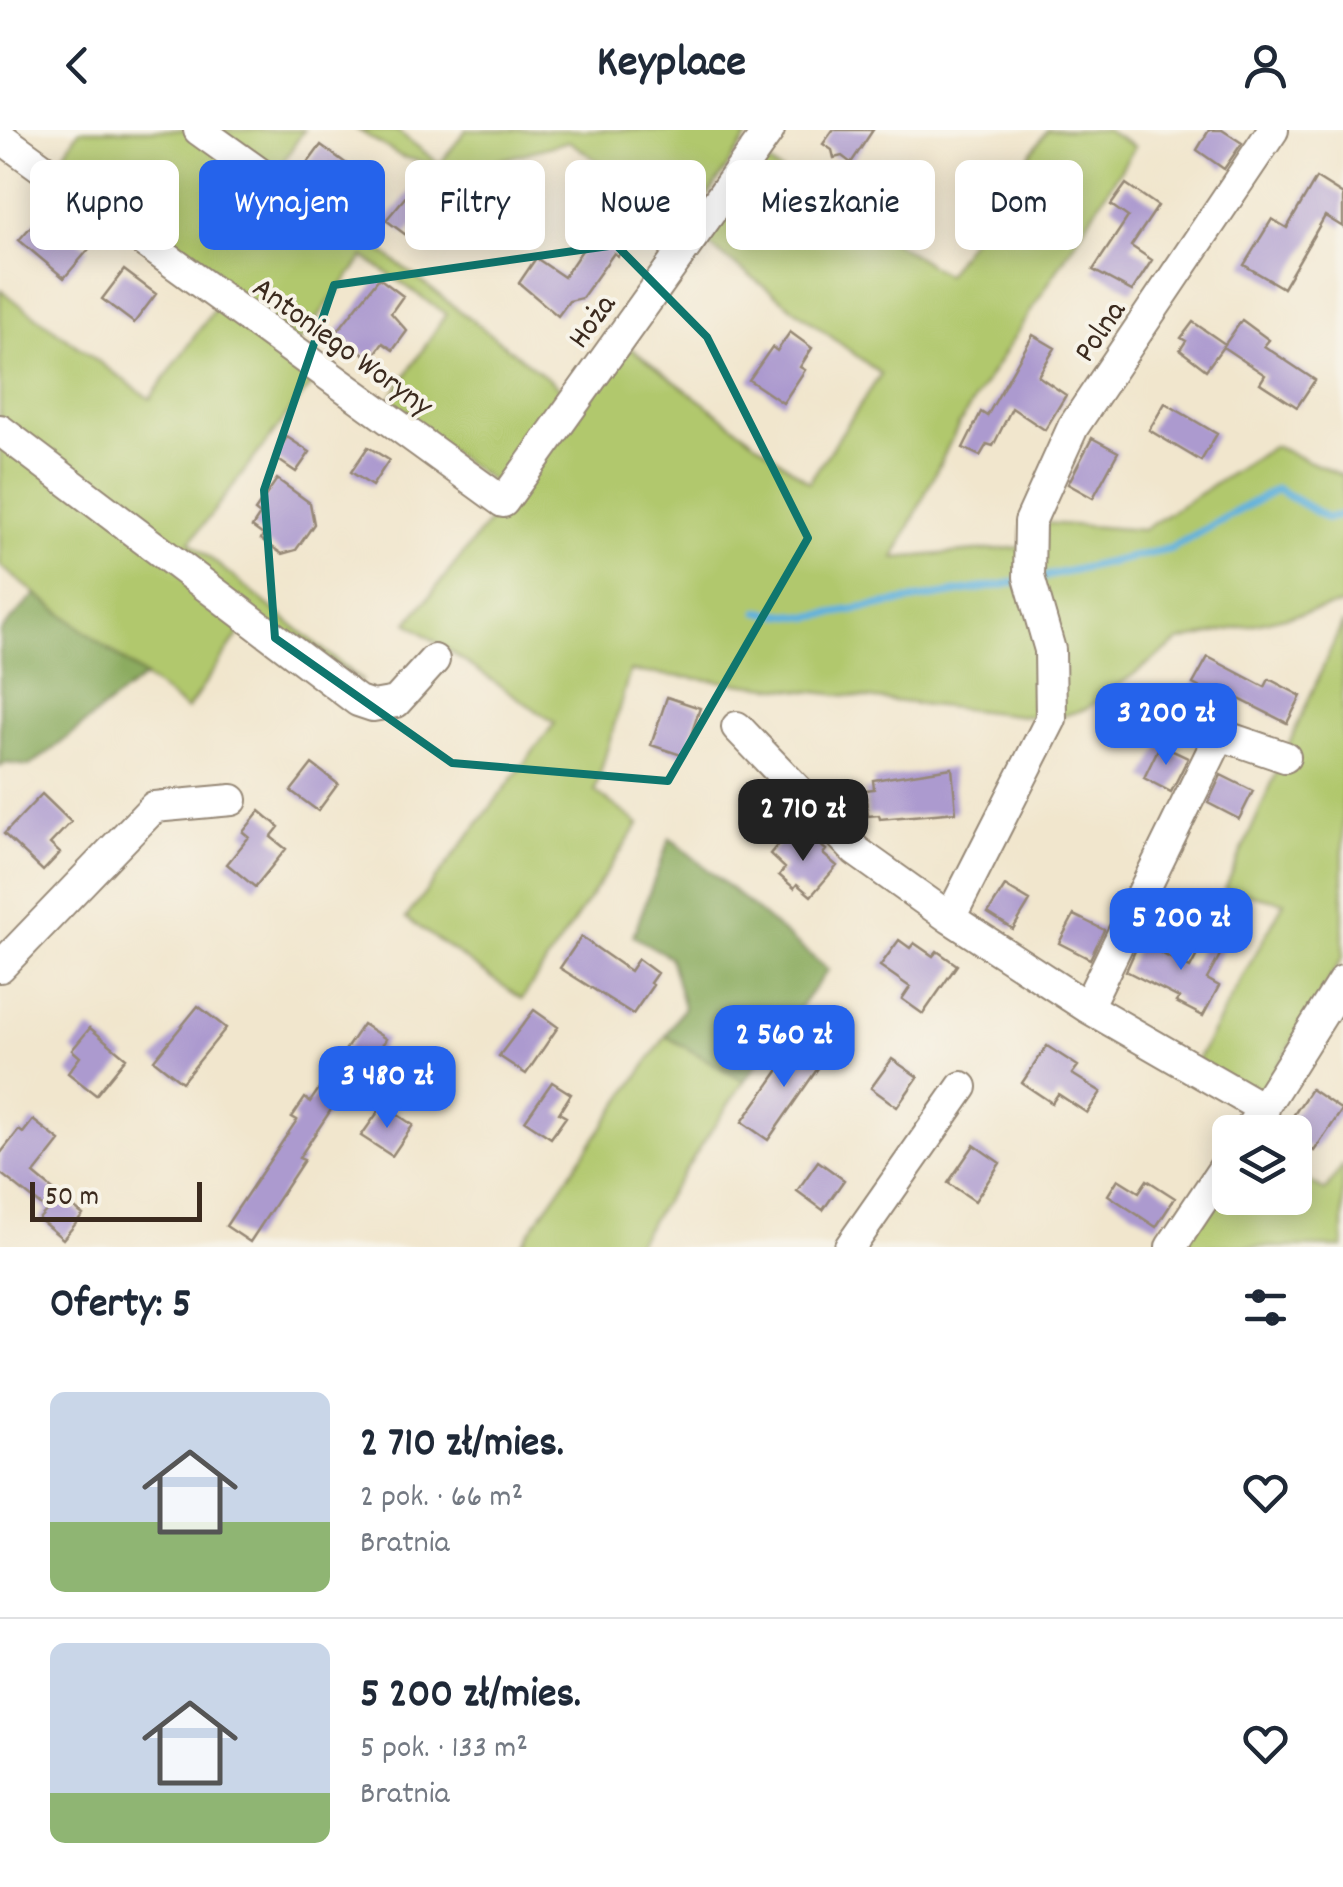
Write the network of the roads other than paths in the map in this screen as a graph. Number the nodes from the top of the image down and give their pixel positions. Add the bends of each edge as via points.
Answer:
1 (200, 130) edge
2 (770, 130) edge
3 (1273, 130) edge
4 (0, 137) edge
5 (241, 160) edge
6 (0, 430) edge
7 (503, 502) joint
8 (434, 660) dead end
9 (1159, 714) dead end
10 (737, 727) dead end
11 (1220, 735) junction
12 (1285, 757) dead end
13 (232, 800) dead end
14 (950, 918) junction
15 (0, 967) edge
16 (1343, 980) edge
17 (1087, 1007) junction
18 (962, 1087) dead end
19 (1247, 1115) edge
20 (1260, 1115) edge
21 (1212, 1186) edge
22 (850, 1247) edge
23 (1171, 1247) edge

1 - 5 street
2 - 7 street, Hoża
3 - 14 street, Polna via 1073,427 1030,522 1030,582 1050,650 1051,718
4 - 7 street, Antoniego Woryny
6 - 8 street via 358,701 396,702
9 - 11 street
10 - 14 street via 856,850
11 - 12 street
11 - 17 street
13 - 15 street via 154,807
14 - 17 street
16 - 20 street
17 - 19 street
18 - 22 street
21 - 23 street

